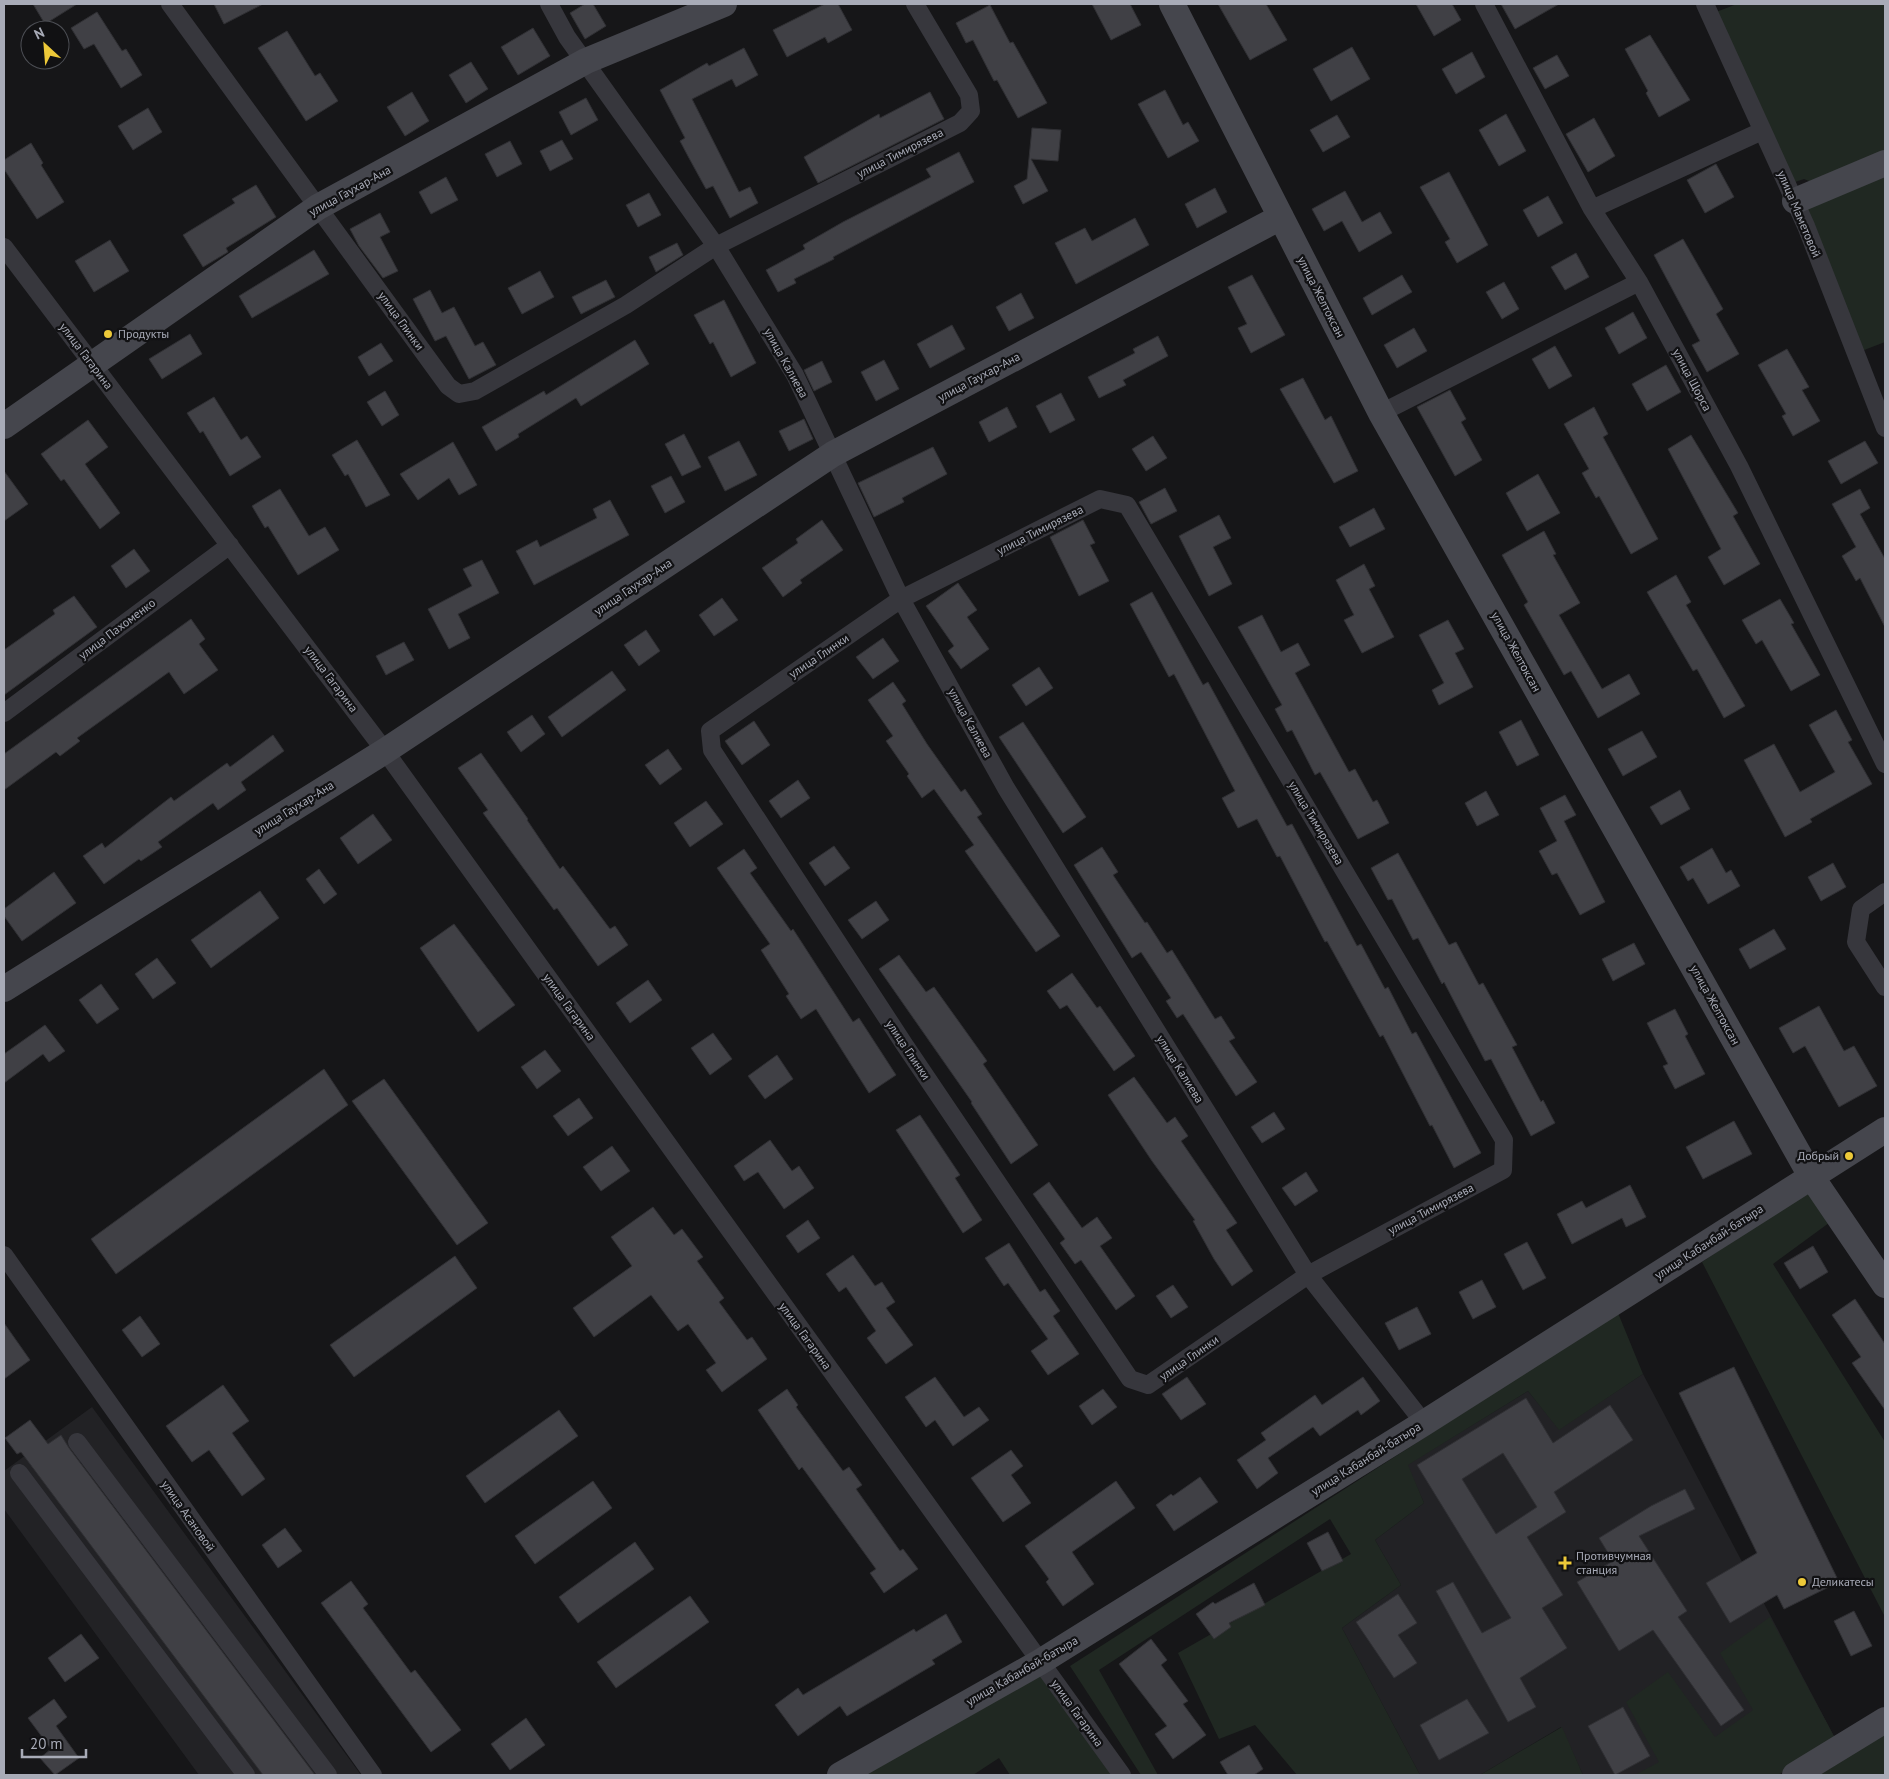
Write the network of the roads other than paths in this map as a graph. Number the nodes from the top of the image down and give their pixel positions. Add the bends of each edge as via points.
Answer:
1 (170, 4) edge
2 (549, 4) edge
3 (724, 4) edge
4 (915, 4) edge
5 (1172, 4) edge
6 (1484, 4) edge
7 (1705, 4) edge
8 (586, 61) junction
9 (1762, 131) junction
10 (1885, 163) edge
11 (1795, 201) junction
12 (318, 207) junction
13 (1592, 209) junction
14 (1281, 217) junction
15 (716, 246) junction
16 (4, 247) edge
17 (1639, 282) junction
18 (92, 364) junction
19 (1381, 413) junction
20 (4, 426) edge
21 (1885, 428) edge
22 (833, 454) junction
23 (230, 545) junction
24 (901, 599) junction
25 (4, 713) edge
26 (385, 752) junction
27 (1885, 764) edge
28 (1885, 892) edge
29 (1885, 987) edge
30 (4, 989) edge
31 (1885, 1130) edge
32 (1811, 1176) junction
33 (4, 1255) edge
34 (1308, 1276) junction
35 (1885, 1286) edge
36 (1424, 1423) junction
37 (77, 1442) dead end
38 (19, 1473) dead end
39 (1040, 1662) junction
40 (1885, 1720) edge
41 (368, 1773) edge
42 (246, 1775) edge
43 (328, 1775) edge
44 (840, 1775) edge
45 (1122, 1775) edge
46 (1795, 1775) edge

1 - 12 street, улица Глинки
2 - 8 street, улица Калиева
3 - 8 street, улица Гаухар-Ана
4 - 15 street, улица Тимирязева via 969,95 971,110 960,123
5 - 14 street, улица Желтоксан
6 - 13 street, улица Щорса
7 - 9 street, улица Маметовой
8 - 12 street, улица Гаухар-Ана
8 - 15 street, улица Калиева
9 - 11 street, улица Маметовой
9 - 13 street
10 - 11 street
11 - 21 street, улица Маметовой
12 - 15 street, улица Глинки via 448,386 459,394 475,391 626,305
12 - 18 street, улица Гаухар-Ана
13 - 17 street, улица Щорса
14 - 19 street, улица Желтоксан
14 - 22 street, улица Гаухар-Ана
15 - 22 street, улица Калиева via 795,375
16 - 18 street, улица Гагарина
17 - 19 street
17 - 27 street, улица Щорса via 1739,466
18 - 20 street, улица Гаухар-Ана
18 - 23 street, улица Гагарина
19 - 32 street, улица Желтоксан
22 - 24 street, улица Калиева
22 - 26 street, улица Гаухар-Ана
23 - 25 street, улица Пахоменко
23 - 26 street, улица Гагарина
24 - 34 street, улица Калиева via 1006,788
24 - 34 street, улица Глинки via 710,731 712,750 904,1044 1130,1379 1148,1386
24 - 34 street, улица Тимирязева via 1100,499 1127,505 1504,1140 1503,1170
26 - 30 street, улица Гаухар-Ана
26 - 39 street, улица Гагарина
28 - 29 street via 1861,909 1856,942
31 - 32 street, улица Кабанбай-батыра
32 - 35 street, улица Желтоксан
32 - 36 street, улица Кабанбай-батыра
33 - 41 street, улица Асановой
34 - 36 street, улица Калиева
36 - 39 street, улица Кабанбай-батыра
37 - 43 street
38 - 42 street
39 - 44 street, улица Кабанбай-батыра
39 - 45 street, улица Гагарина
40 - 46 street

